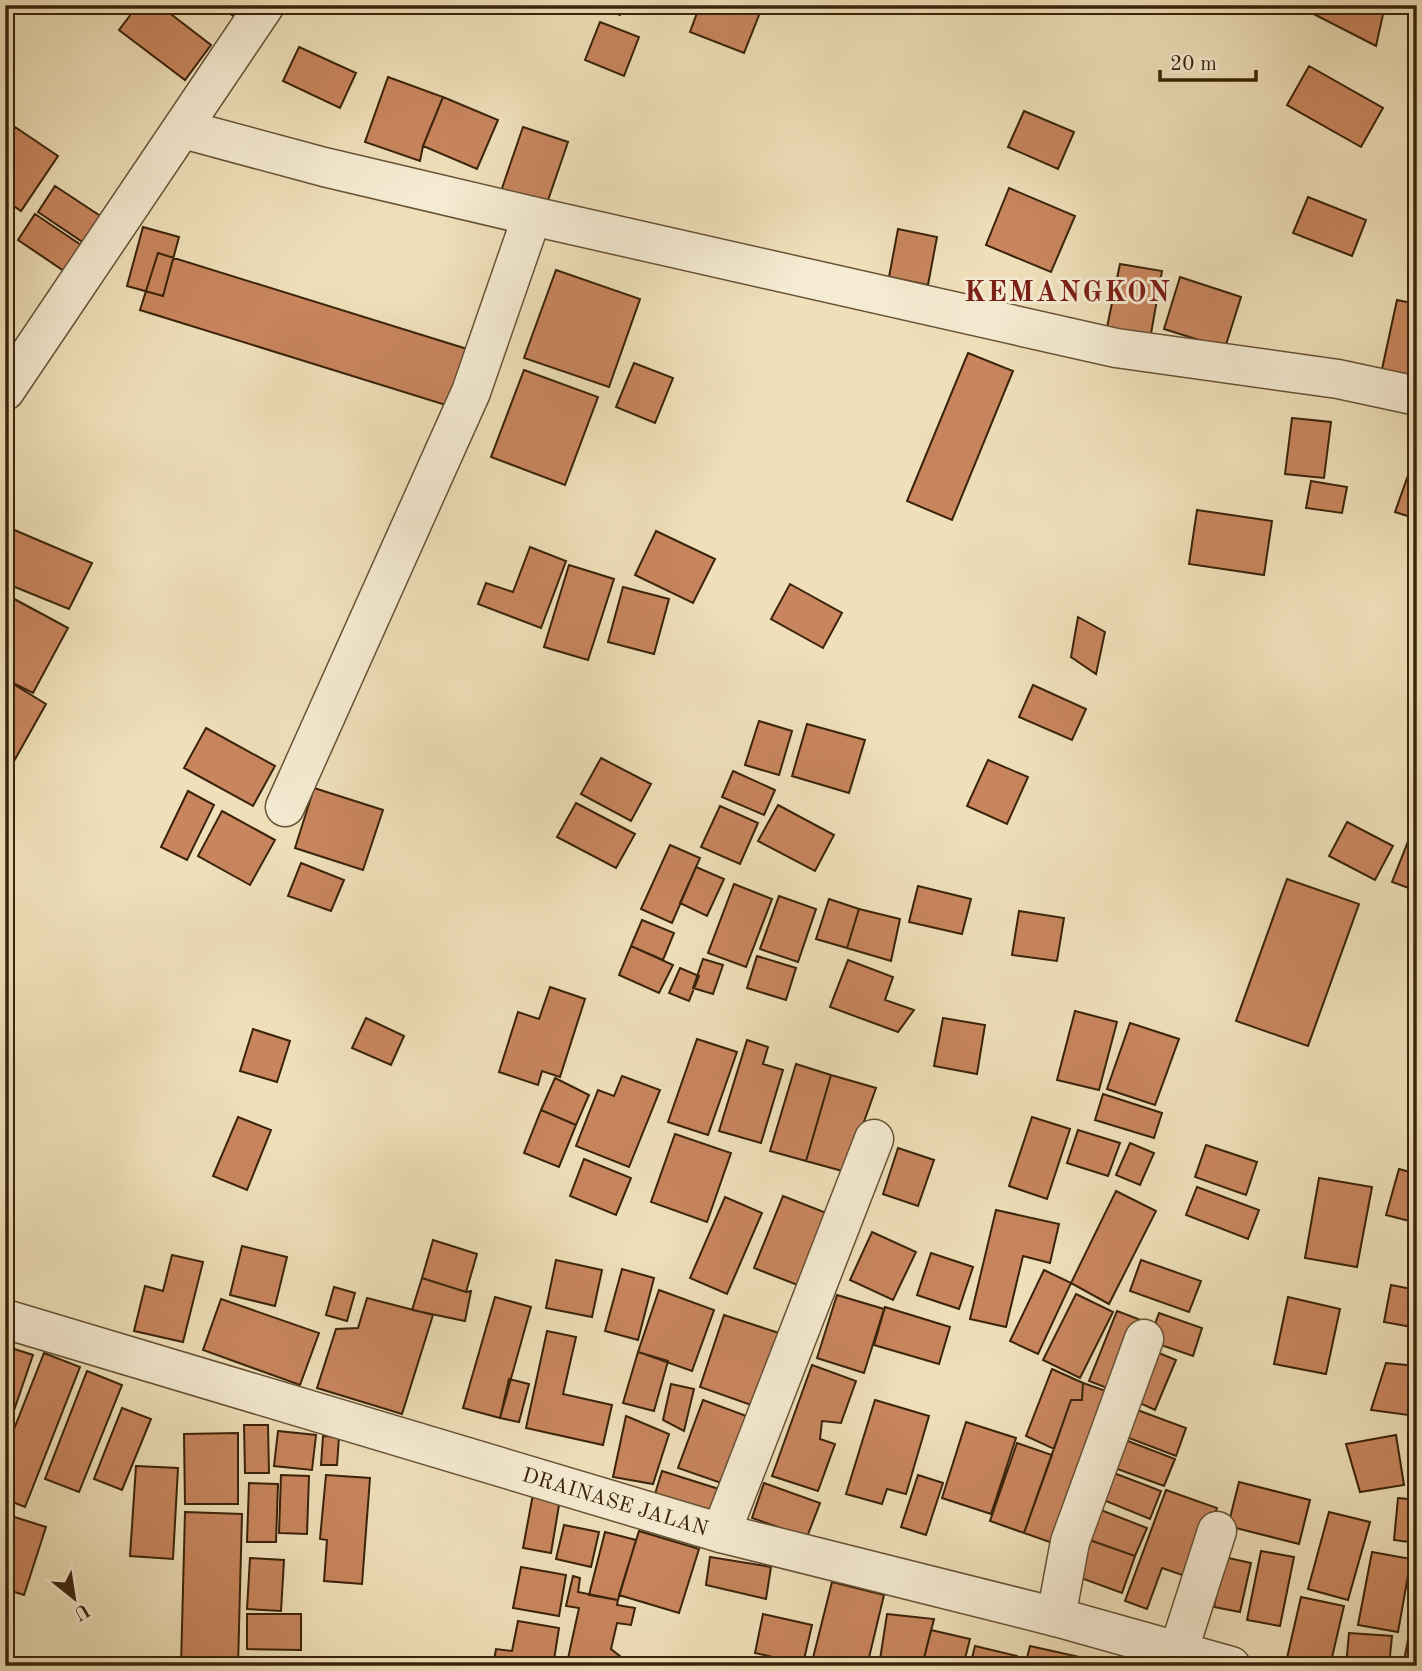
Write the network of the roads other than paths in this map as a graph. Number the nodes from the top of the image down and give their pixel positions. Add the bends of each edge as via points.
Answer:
1 (265, 5) edge
2 (183, 129) junction
3 (532, 215) junction
4 (5, 391) edge
5 (1417, 396) edge
6 (285, 807) dead end
7 (874, 1139) dead end
8 (5, 1319) edge
9 (1144, 1339) dead end
10 (1217, 1531) dead end
11 (721, 1533) junction
12 (1056, 1617) junction
13 (1179, 1649) junction
14 (1231, 1666) edge

1 - 2 street
2 - 3 street
2 - 4 street
3 - 5 street via 1116,348 1338,379
3 - 6 street via 471,391
7 - 11 street
8 - 11 street, DRAINASE JALAN
9 - 12 street via 1070,1542
10 - 13 street
11 - 12 street, DRAINASE JALAN
12 - 13 street, DRAINASE JALAN
13 - 14 street, DRAINASE JALAN

